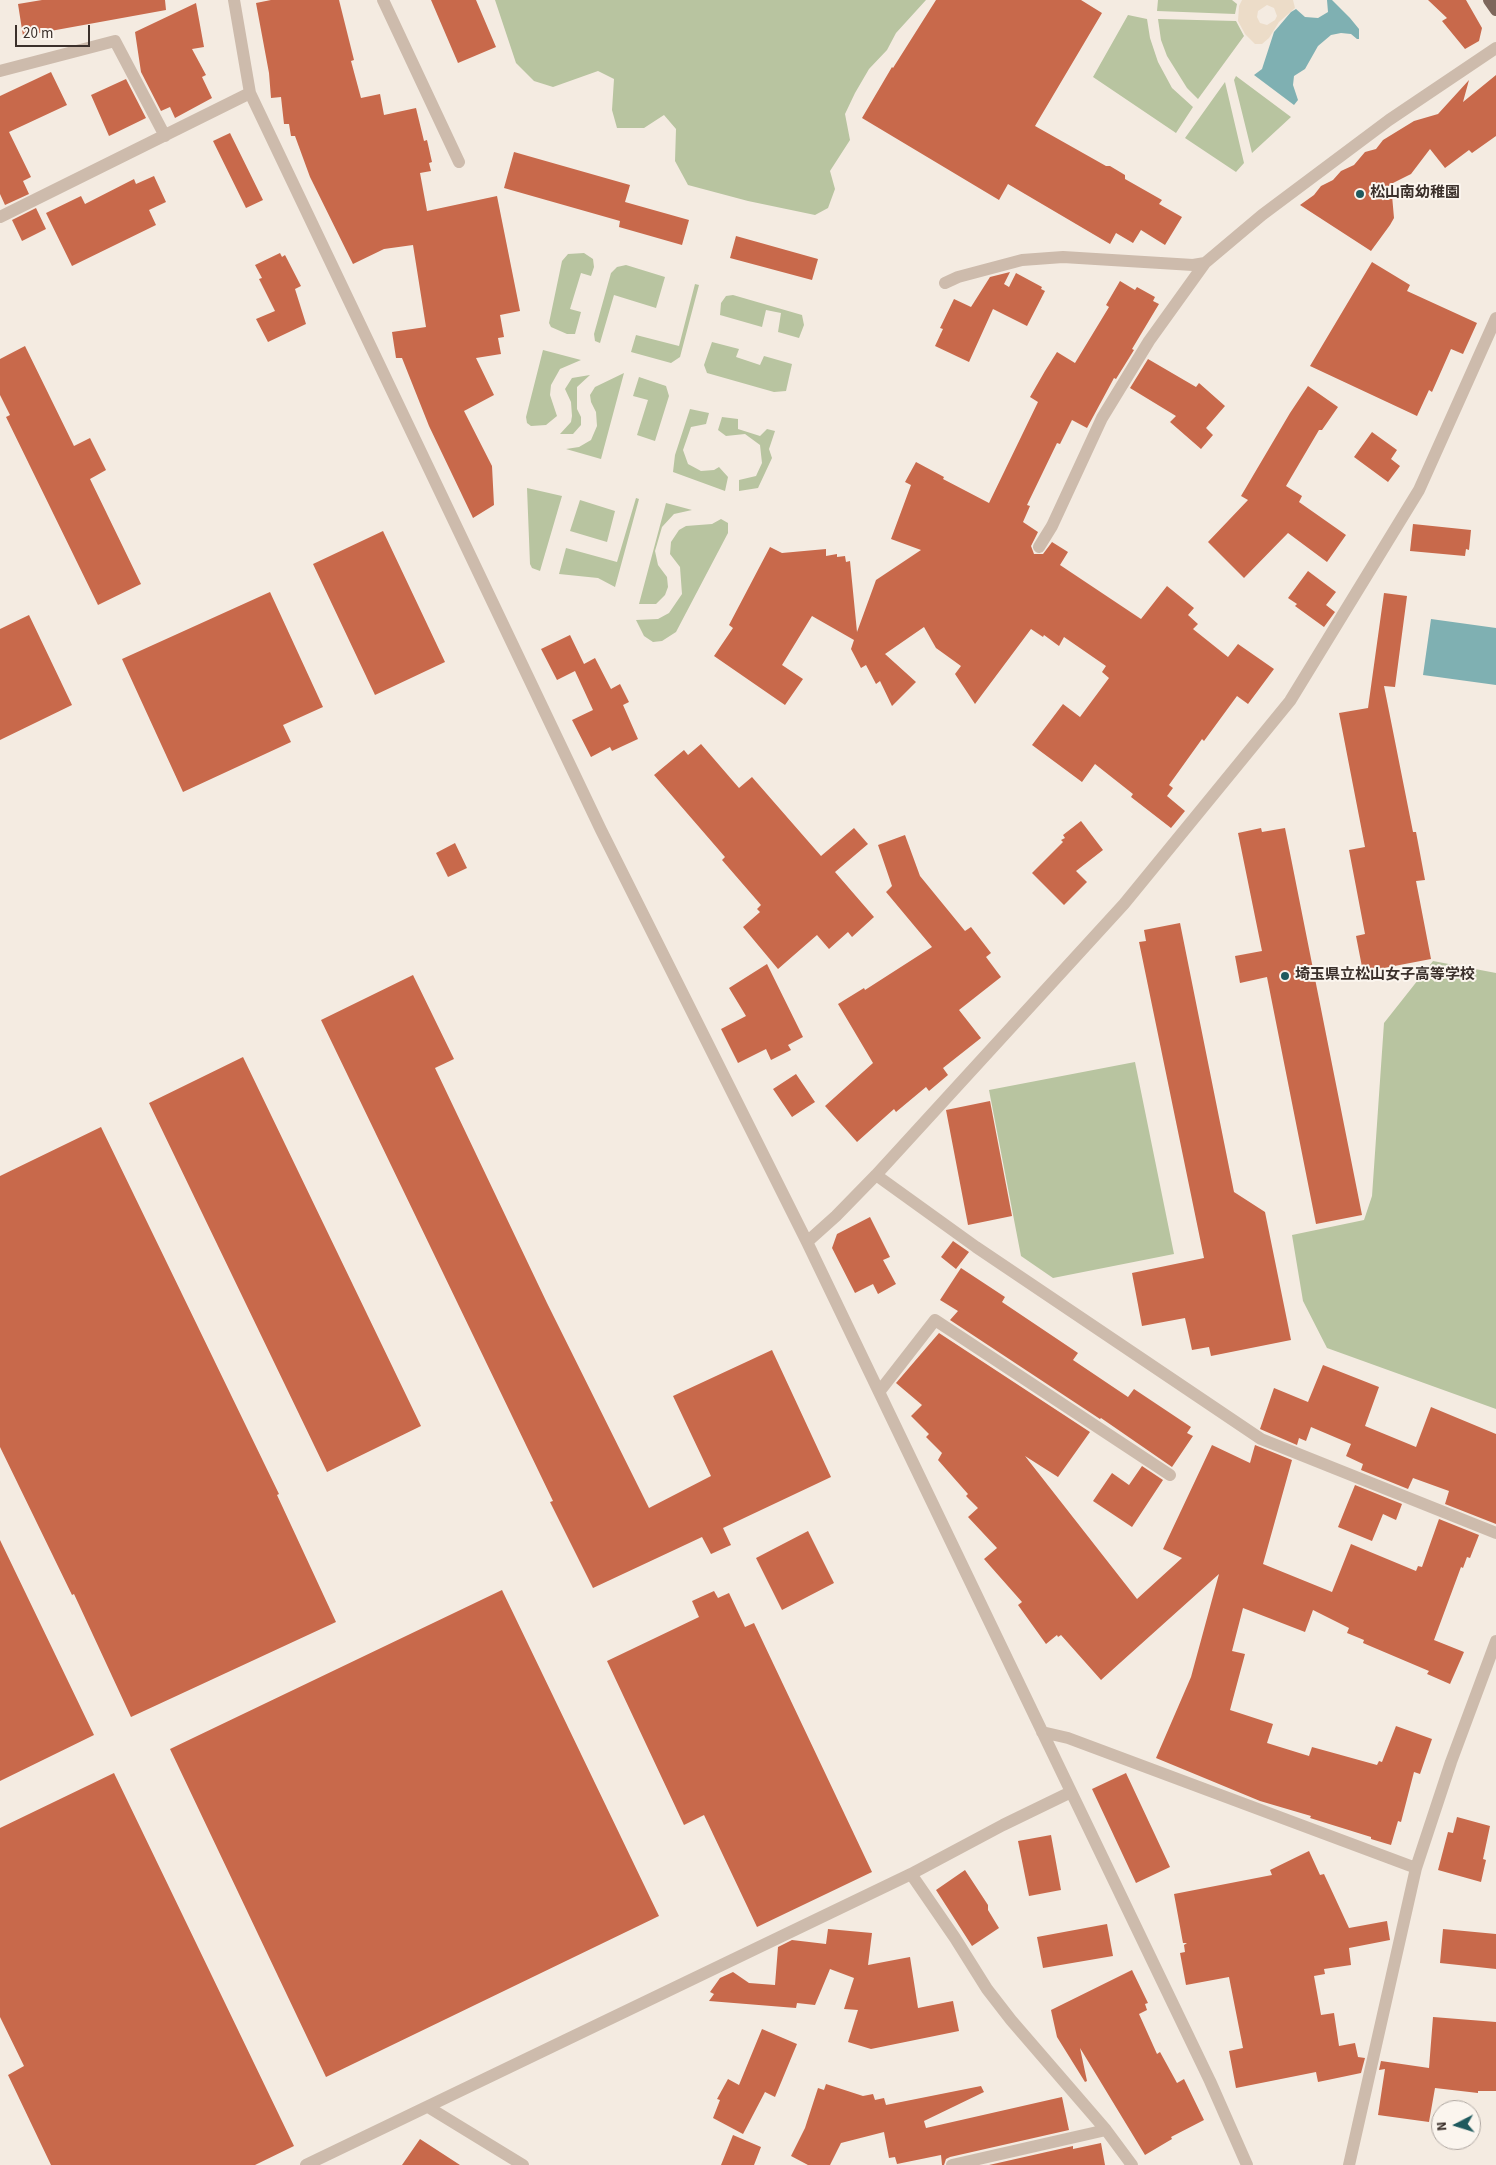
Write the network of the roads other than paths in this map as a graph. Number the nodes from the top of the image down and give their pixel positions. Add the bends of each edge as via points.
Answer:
1 (234, 0) edge
2 (383, 0) edge
3 (1489, 0) edge
4 (1496, 10) edge
5 (1496, 48) edge
6 (0, 71) edge
7 (250, 93) junction
8 (165, 136) junction
9 (459, 162) dead end
10 (0, 217) edge
11 (1206, 263) junction
12 (945, 283) dead end
13 (1496, 318) edge
14 (1039, 547) dead end
15 (876, 1176) junction
16 (807, 1242) junction
17 (879, 1392) junction
18 (1170, 1475) dead end
19 (1496, 1533) edge
20 (1496, 1642) edge
21 (1042, 1732) junction
22 (1071, 1792) junction
23 (1416, 1868) junction
24 (912, 1874) junction
25 (428, 2106) junction
26 (1106, 2130) junction
27 (306, 2165) edge
28 (523, 2165) edge
29 (952, 2165) edge
30 (1132, 2165) edge
31 (1247, 2165) edge
32 (1350, 2165) edge

1 - 7 street
2 - 9 street
3 - 4 main road
5 - 11 street via 1389,120 1262,215
6 - 8 street via 115,41
7 - 8 street
7 - 16 street via 601,830
8 - 10 street
11 - 12 street via 1193,265 1062,257 1022,260
11 - 14 street via 1149,341 1102,418
13 - 15 street via 1419,490 1290,701 1124,904
15 - 16 street
15 - 19 street via 1261,1439
16 - 17 street
17 - 18 street via 935,1320
17 - 21 street
20 - 23 street via 1450,1762
21 - 22 street
21 - 23 street via 1068,1738
22 - 24 street
22 - 31 street via 1206,2072
23 - 32 street
24 - 25 street
24 - 26 street via 987,1989
25 - 27 street
25 - 28 street
26 - 29 street
26 - 30 street

